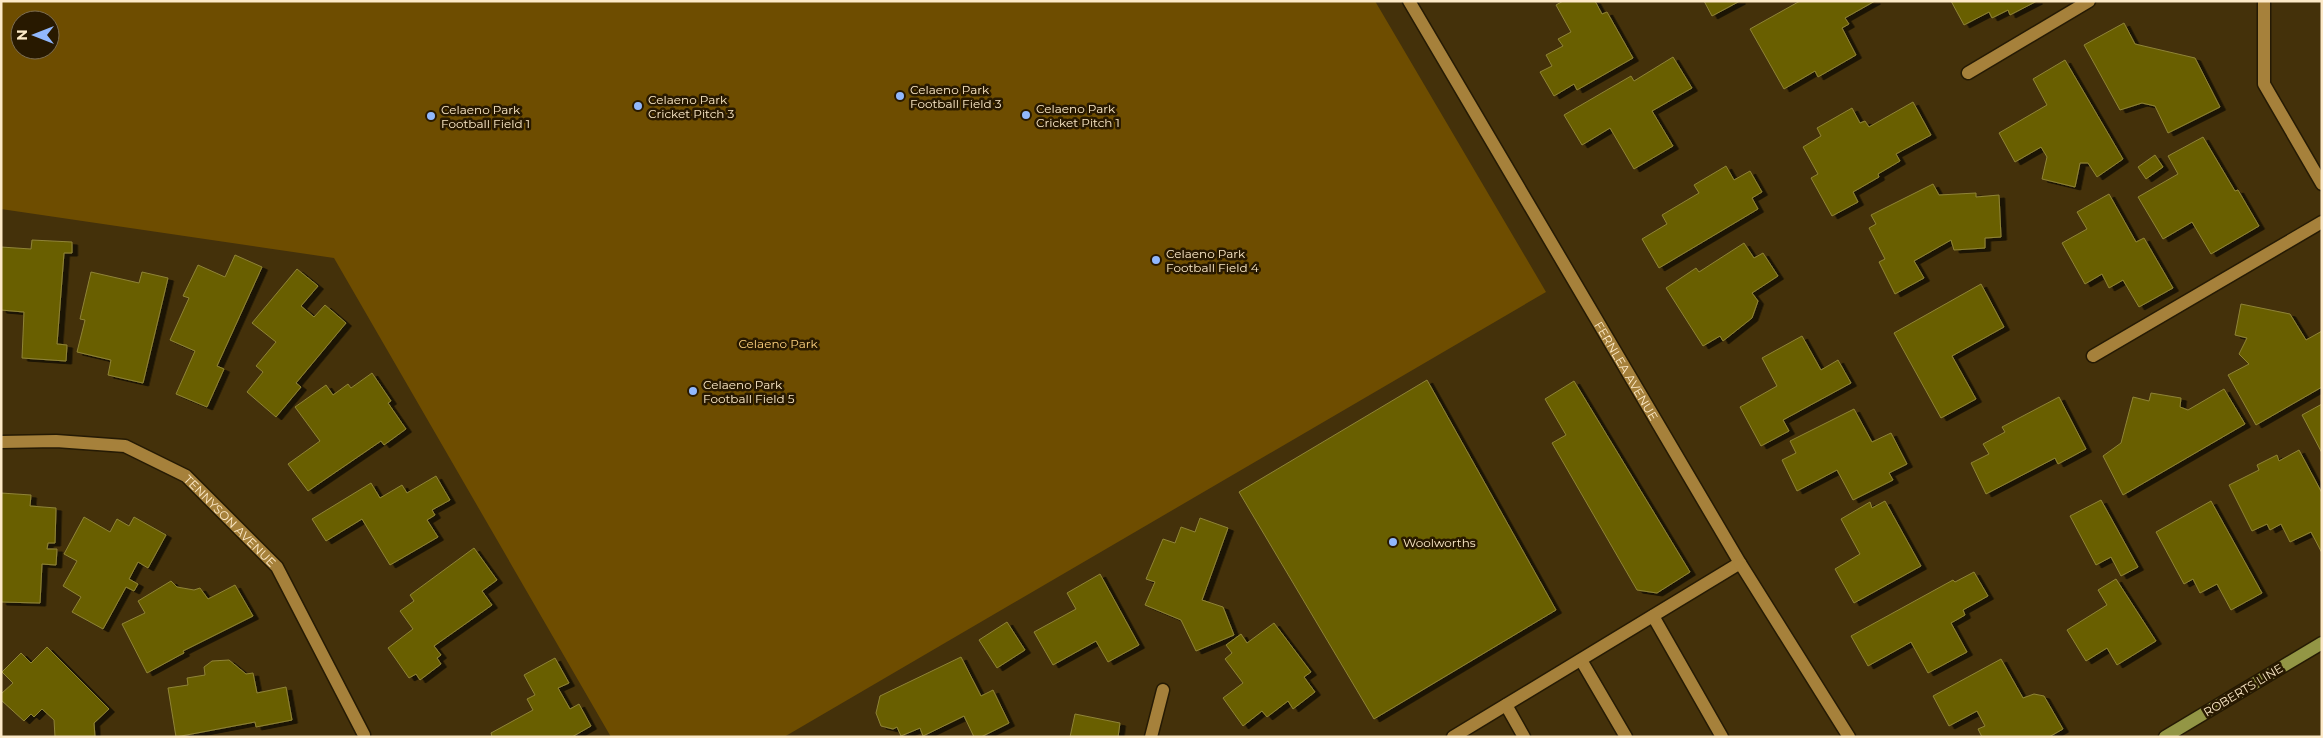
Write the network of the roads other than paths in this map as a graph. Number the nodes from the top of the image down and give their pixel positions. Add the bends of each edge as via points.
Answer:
1 (1409, 1) edge
2 (2089, 1) edge
3 (2264, 1) edge
4 (1968, 73) dead end
5 (2322, 184) edge
6 (2322, 222) edge
7 (2093, 356) dead end
8 (1, 442) edge
9 (1740, 563) junction
10 (1653, 616) junction
11 (2322, 643) edge
12 (1581, 660) junction
13 (1163, 690) dead end
14 (1506, 705) junction
15 (364, 735) dead end
16 (1151, 737) edge
17 (1453, 737) edge
18 (1524, 737) edge
19 (1626, 737) edge
20 (1722, 737) edge
21 (1849, 737) edge
22 (2165, 737) edge

1 - 9 street, FERNLEA AVENUE
2 - 4 street
3 - 5 street via 2264,84
6 - 7 street
8 - 15 street, TENNYSON AVENUE via 56,441 125,446 186,476 277,567
9 - 10 street
9 - 21 street, FERNLEA AVENUE
10 - 12 street
10 - 20 street
11 - 22 main road, ROBERTS LINE
12 - 14 street
12 - 19 street
13 - 16 street
14 - 17 street
14 - 18 street

